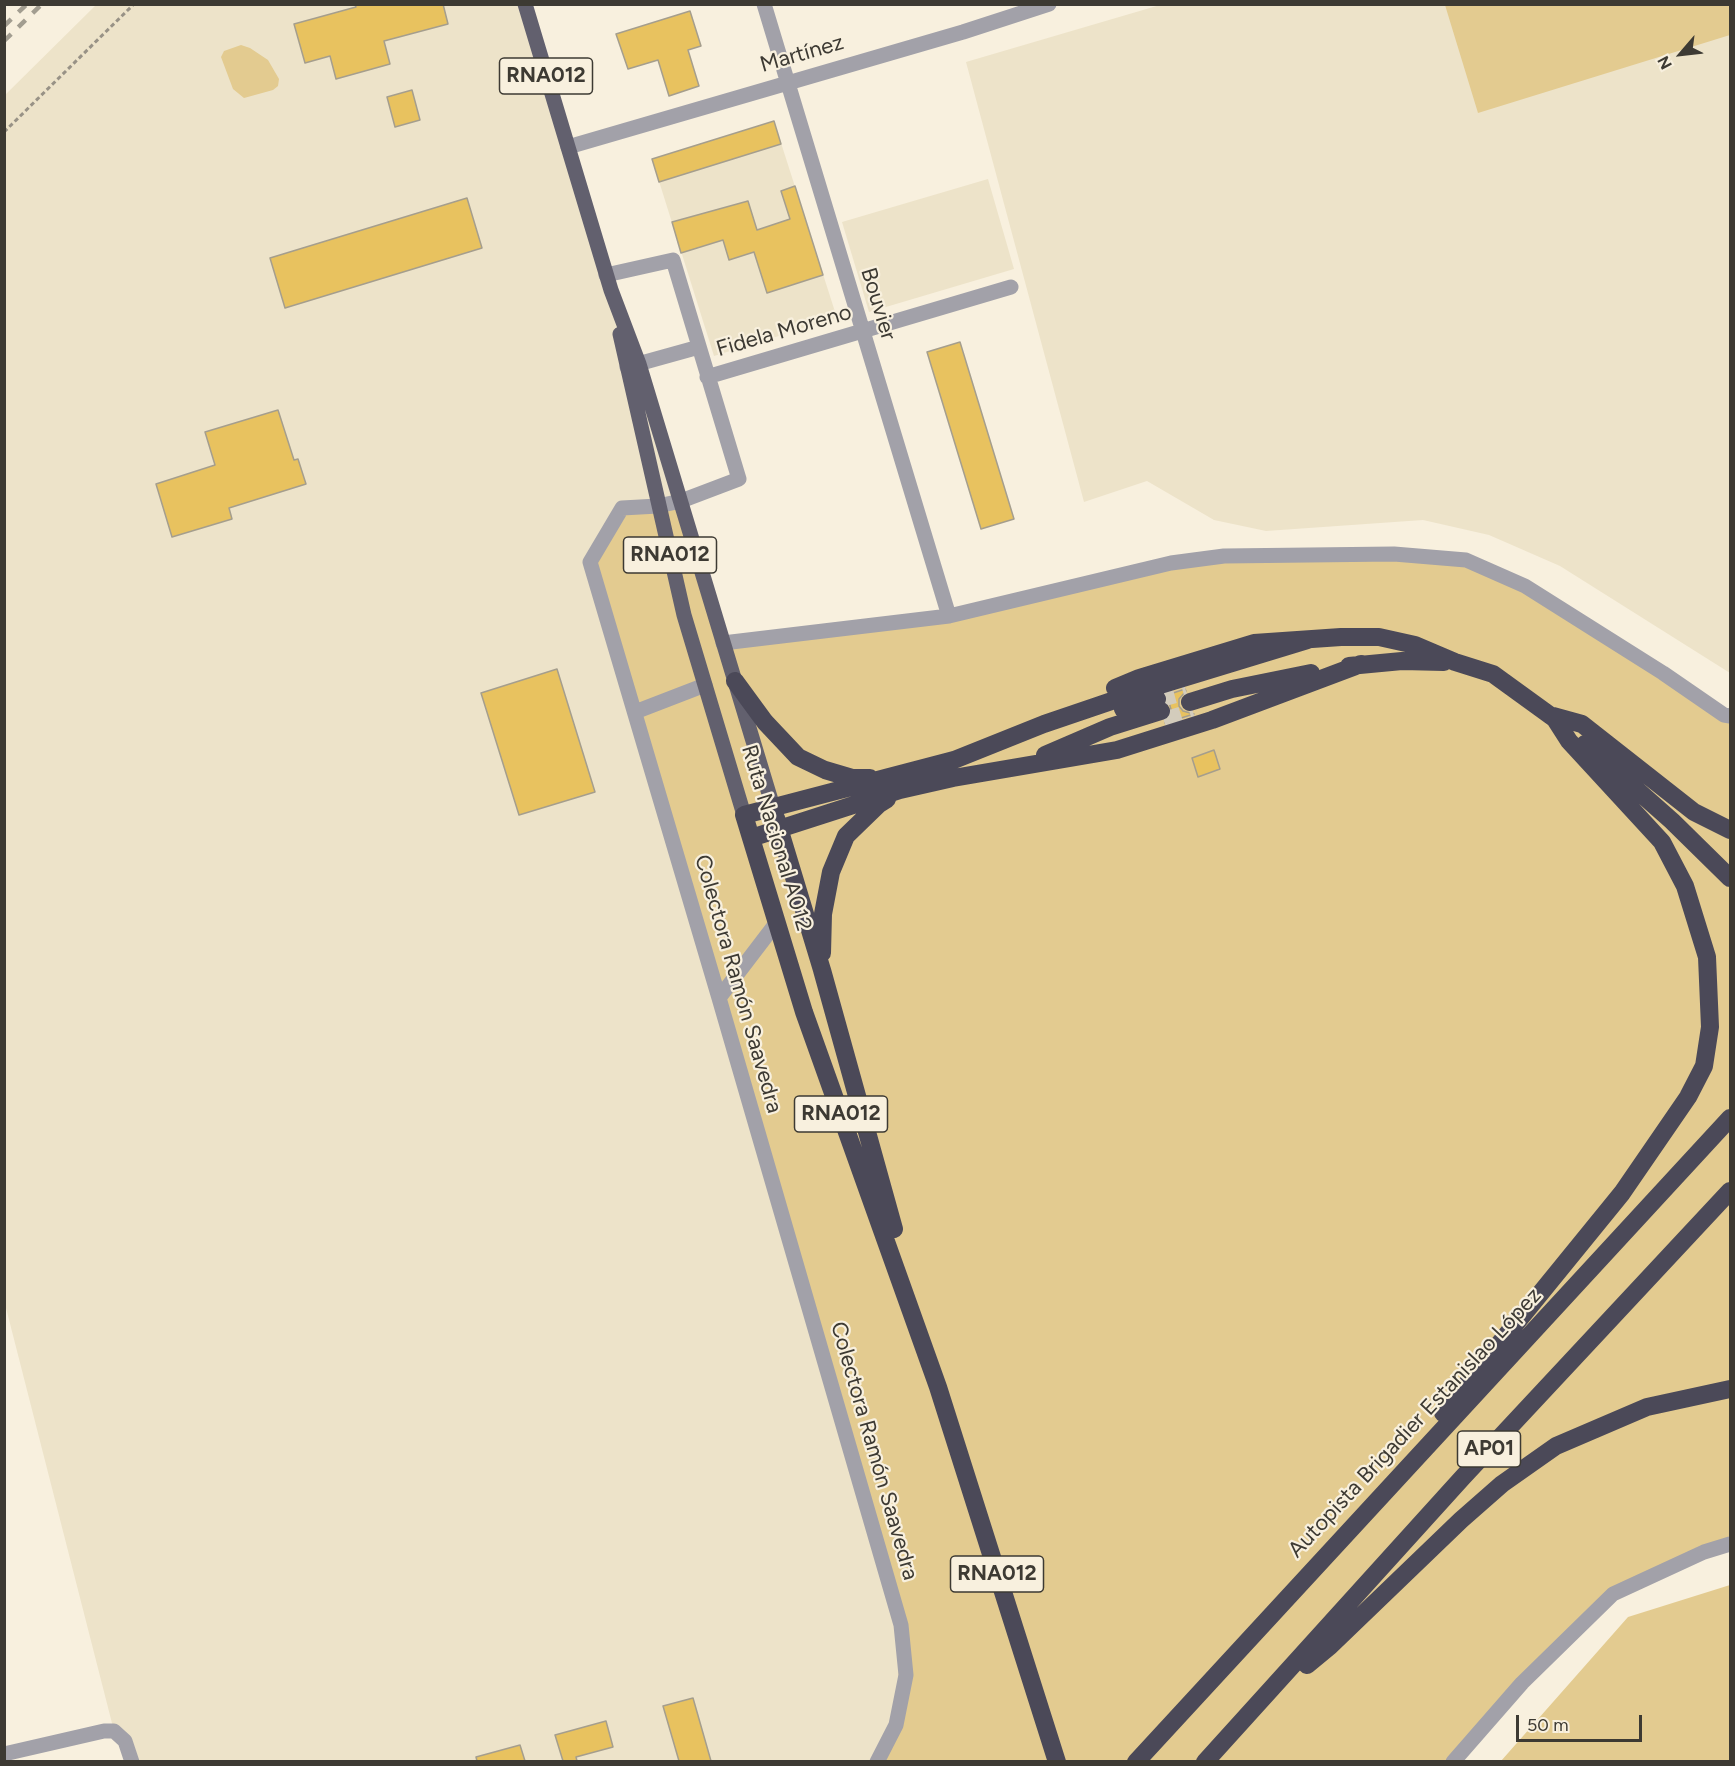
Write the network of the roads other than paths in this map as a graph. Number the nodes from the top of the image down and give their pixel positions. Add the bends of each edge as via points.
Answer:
1 (525, 4) edge
2 (764, 4) edge
3 (1049, 4) edge
4 (787, 82) junction
5 (568, 147) junction
6 (606, 275) junction
7 (1011, 287) dead end
8 (862, 331) junction
9 (699, 347) junction
10 (633, 366) junction
11 (707, 377) junction
12 (681, 501) junction
13 (658, 506) junction
14 (949, 616) junction
15 (1308, 640) junction
16 (723, 643) junction
17 (1455, 662) junction
18 (1361, 664) junction
19 (735, 681) junction
20 (705, 685) junction
21 (635, 712) junction
22 (1553, 716) junction
23 (1731, 716) edge
24 (1044, 724) junction
25 (1021, 766) junction
26 (893, 784) junction
27 (772, 807) junction
28 (744, 815) junction
29 (779, 829) junction
30 (1731, 830) edge
31 (751, 838) junction
32 (1731, 878) edge
33 (777, 922) junction
34 (822, 970) junction
35 (720, 998) junction
36 (1731, 1118) edge
37 (1731, 1191) edge
38 (938, 1387) junction
39 (1731, 1389) edge
40 (1431, 1441) junction
41 (1731, 1544) edge
42 (1252, 1711) junction
43 (4, 1754) edge
44 (132, 1761) edge
45 (877, 1761) edge
46 (1057, 1761) edge
47 (1136, 1761) edge
48 (1205, 1761) edge
49 (1453, 1761) edge

1 - 5 main road, Ruta Nacional A012 / RNA012
2 - 4 street, Bouvier
3 - 4 street, Martínez
4 - 5 street, Martínez
4 - 8 street, Bouvier
5 - 6 main road, Ruta Nacional A012 / RNA012
6 - 9 street via 673,260
6 - 10 main road, Ruta Nacional A012 / RNA012
7 - 8 street, Fidela Moreno
8 - 11 street, Fidela Moreno
8 - 14 street, Bouvier
9 - 10 street
9 - 11 street
10 - 12 main road, Ruta Nacional A012 / RNA012
10 - 13 main road, Ruta Nacional A012 / RNA012
11 - 12 street via 739,479
12 - 13 street
12 - 16 main road, Ruta Nacional A012 / RNA012
13 - 20 main road, Ruta Nacional A012 / RNA012
13 - 21 street, Colectora Ramón Saavedra via 622,508 590,562
14 - 16 street
14 - 23 street via 1172,563 1224,556 1394,554 1466,560 1524,586
15 - 17 highway via 1379,637 1415,645
15 - 18 highway via 1190,702
15 - 24 highway
16 - 19 main road, Ruta Nacional A012 / RNA012
17 - 18 highway
17 - 22 highway via 1493,674
18 - 25 highway via 1212,720 1117,750
19 - 26 highway via 765,722 798,757 852,778
19 - 27 main road, Ruta Nacional A012 / RNA012
20 - 21 street
20 - 28 main road, Ruta Nacional A012 / RNA012
21 - 35 street, Colectora Ramón Saavedra
22 - 30 highway via 1582,724 1694,812
22 - 32 highway
22 - 40 highway via 1569,741 1662,842 1685,886 1707,957 1710,1027 1704,1066 1688,1097 1622,1192 1444,1410
24 - 25 highway via 1161,710
24 - 26 highway
25 - 26 highway
26 - 27 highway
26 - 29 highway
26 - 34 highway, RNA012 via 879,804 846,836 831,872 823,914
27 - 28 highway
27 - 29 highway, Ruta Nacional A012 / RNA012
28 - 31 highway, Ruta Nacional A012 / RNA012
29 - 31 highway
29 - 34 highway, Ruta Nacional A012 / RNA012
31 - 33 highway, Ruta Nacional A012 / RNA012
33 - 35 street
33 - 38 highway, Ruta Nacional A012 / RNA012 via 804,1012
34 - 38 highway, Ruta Nacional A012 / RNA012
35 - 45 street, Colectora Ramón Saavedra via 901,1625 906,1675 897,1725
36 - 40 highway, Autopista Brigadier Estanislao López / AP01
37 - 42 highway, AP01 via 1463,1477
38 - 46 highway, Ruta Nacional A012 / RNA012
39 - 42 highway via 1647,1407 1556,1446 1502,1484 1330,1646
40 - 47 highway, Autopista Brigadier Estanislao López / AP01
41 - 49 street via 1704,1551 1612,1594 1522,1683
42 - 48 highway, AP01
43 - 44 street via 114,1731 125,1741

